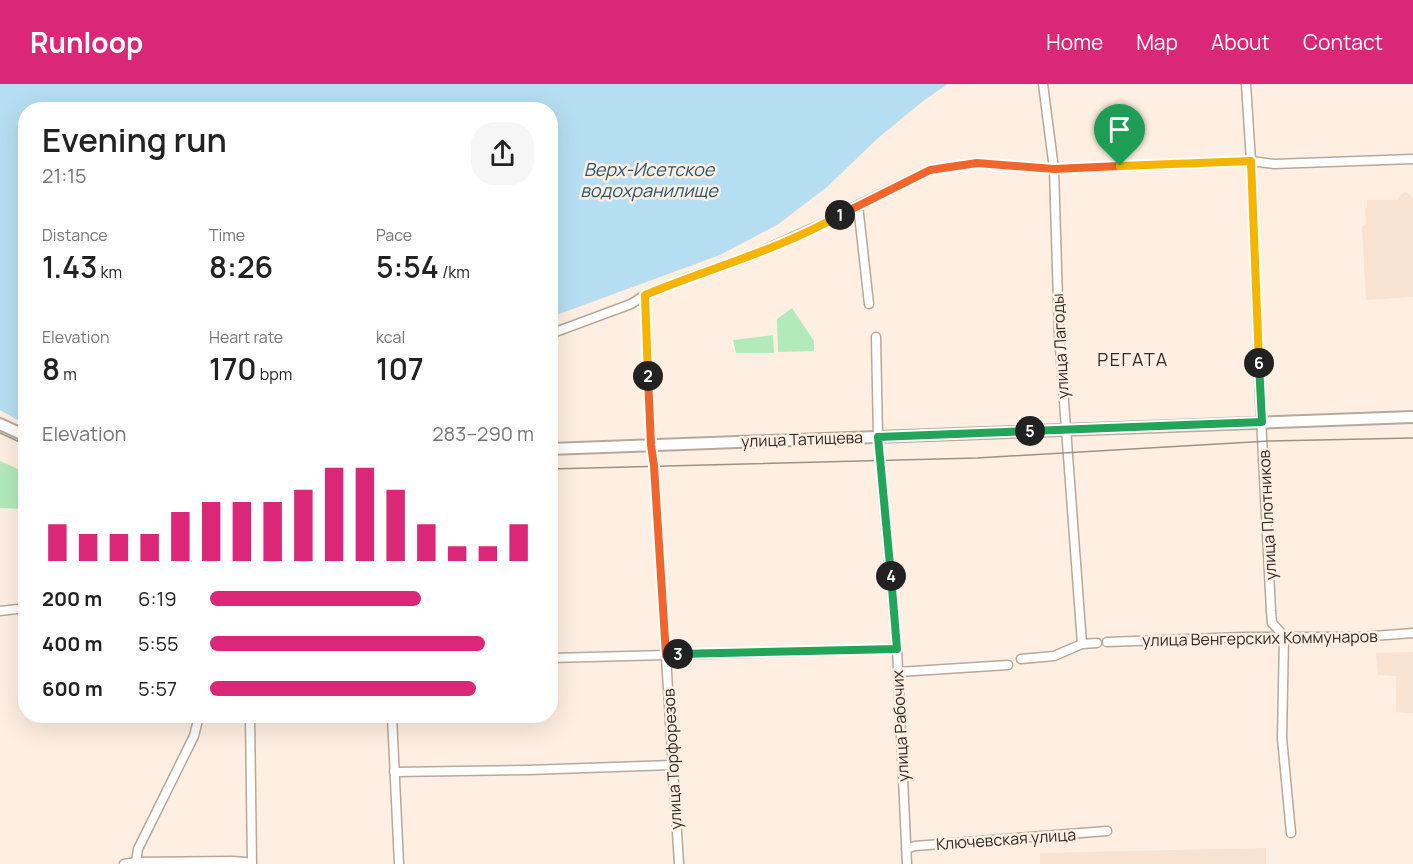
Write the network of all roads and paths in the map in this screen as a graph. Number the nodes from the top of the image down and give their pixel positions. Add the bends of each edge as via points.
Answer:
1 (1043, 84) edge
2 (1246, 84) edge
3 (1413, 159) edge
4 (1251, 161) junction
5 (1054, 169) junction
6 (858, 205) junction
7 (645, 295) junction
8 (869, 304) dead end
9 (558, 331) edge
10 (876, 337) dead end
11 (1413, 417) edge
12 (1262, 422) junction
13 (0, 424) edge
14 (1065, 430) junction
15 (18, 432) edge
16 (878, 437) junction
17 (651, 445) junction
18 (558, 449) edge
19 (18, 609) edge
20 (0, 611) edge
21 (1413, 633) edge
22 (1284, 636) junction
23 (1107, 642) dead end
24 (1097, 643) dead end
25 (1082, 644) junction
26 (897, 649) junction
27 (666, 655) junction
28 (558, 658) edge
29 (1021, 659) dead end
30 (1008, 665) dead end
31 (898, 672) junction
32 (197, 723) edge
33 (250, 723) edge
34 (392, 723) edge
35 (672, 765) junction
36 (394, 772) junction
37 (1107, 831) dead end
38 (1291, 833) dead end
39 (906, 849) junction
40 (136, 862) junction
41 (124, 864) edge
42 (247, 864) edge
43 (252, 864) edge
44 (399, 864) edge
45 (679, 864) edge
46 (907, 864) edge

1 - 5 street, улица Лагоды
2 - 4 street, улица Плотников
3 - 4 street via 1274,164
4 - 5 street
4 - 12 street, улица Плотников
5 - 6 street via 977,163 930,170
5 - 14 street, улица Лагоды
6 - 7 street via 748,257
6 - 8 street
7 - 9 street
7 - 17 street, улица Торфорезов
10 - 16 street, улица Рабочих
11 - 12 street, улица Татищева
12 - 14 street, улица Татищева
12 - 22 street, улица Плотников via 1272,623
13 - 15 street
14 - 16 street, улица Татищева
14 - 25 street, улица Лагоды
16 - 17 street, улица Татищева
16 - 26 street, улица Рабочих
17 - 18 street, улица Татищева
17 - 27 street, улица Торфорезов
19 - 20 street
21 - 22 street, улица Венгерских Коммунаров
22 - 23 street, улица Венгерских Коммунаров
22 - 38 street, улица Плотников via 1282,738
24 - 25 street
25 - 29 street via 1054,656
26 - 27 street
26 - 31 street, улица Рабочих
27 - 28 street
27 - 35 street, улица Торфорезов
30 - 31 street
31 - 39 street, улица Рабочих
32 - 40 street via 138,849
33 - 43 street
34 - 36 street
35 - 36 street
35 - 45 street, улица Торфорезов
36 - 44 street
37 - 39 street, Ключевская улица
39 - 46 street, улица Рабочих
40 - 41 street
40 - 42 street

